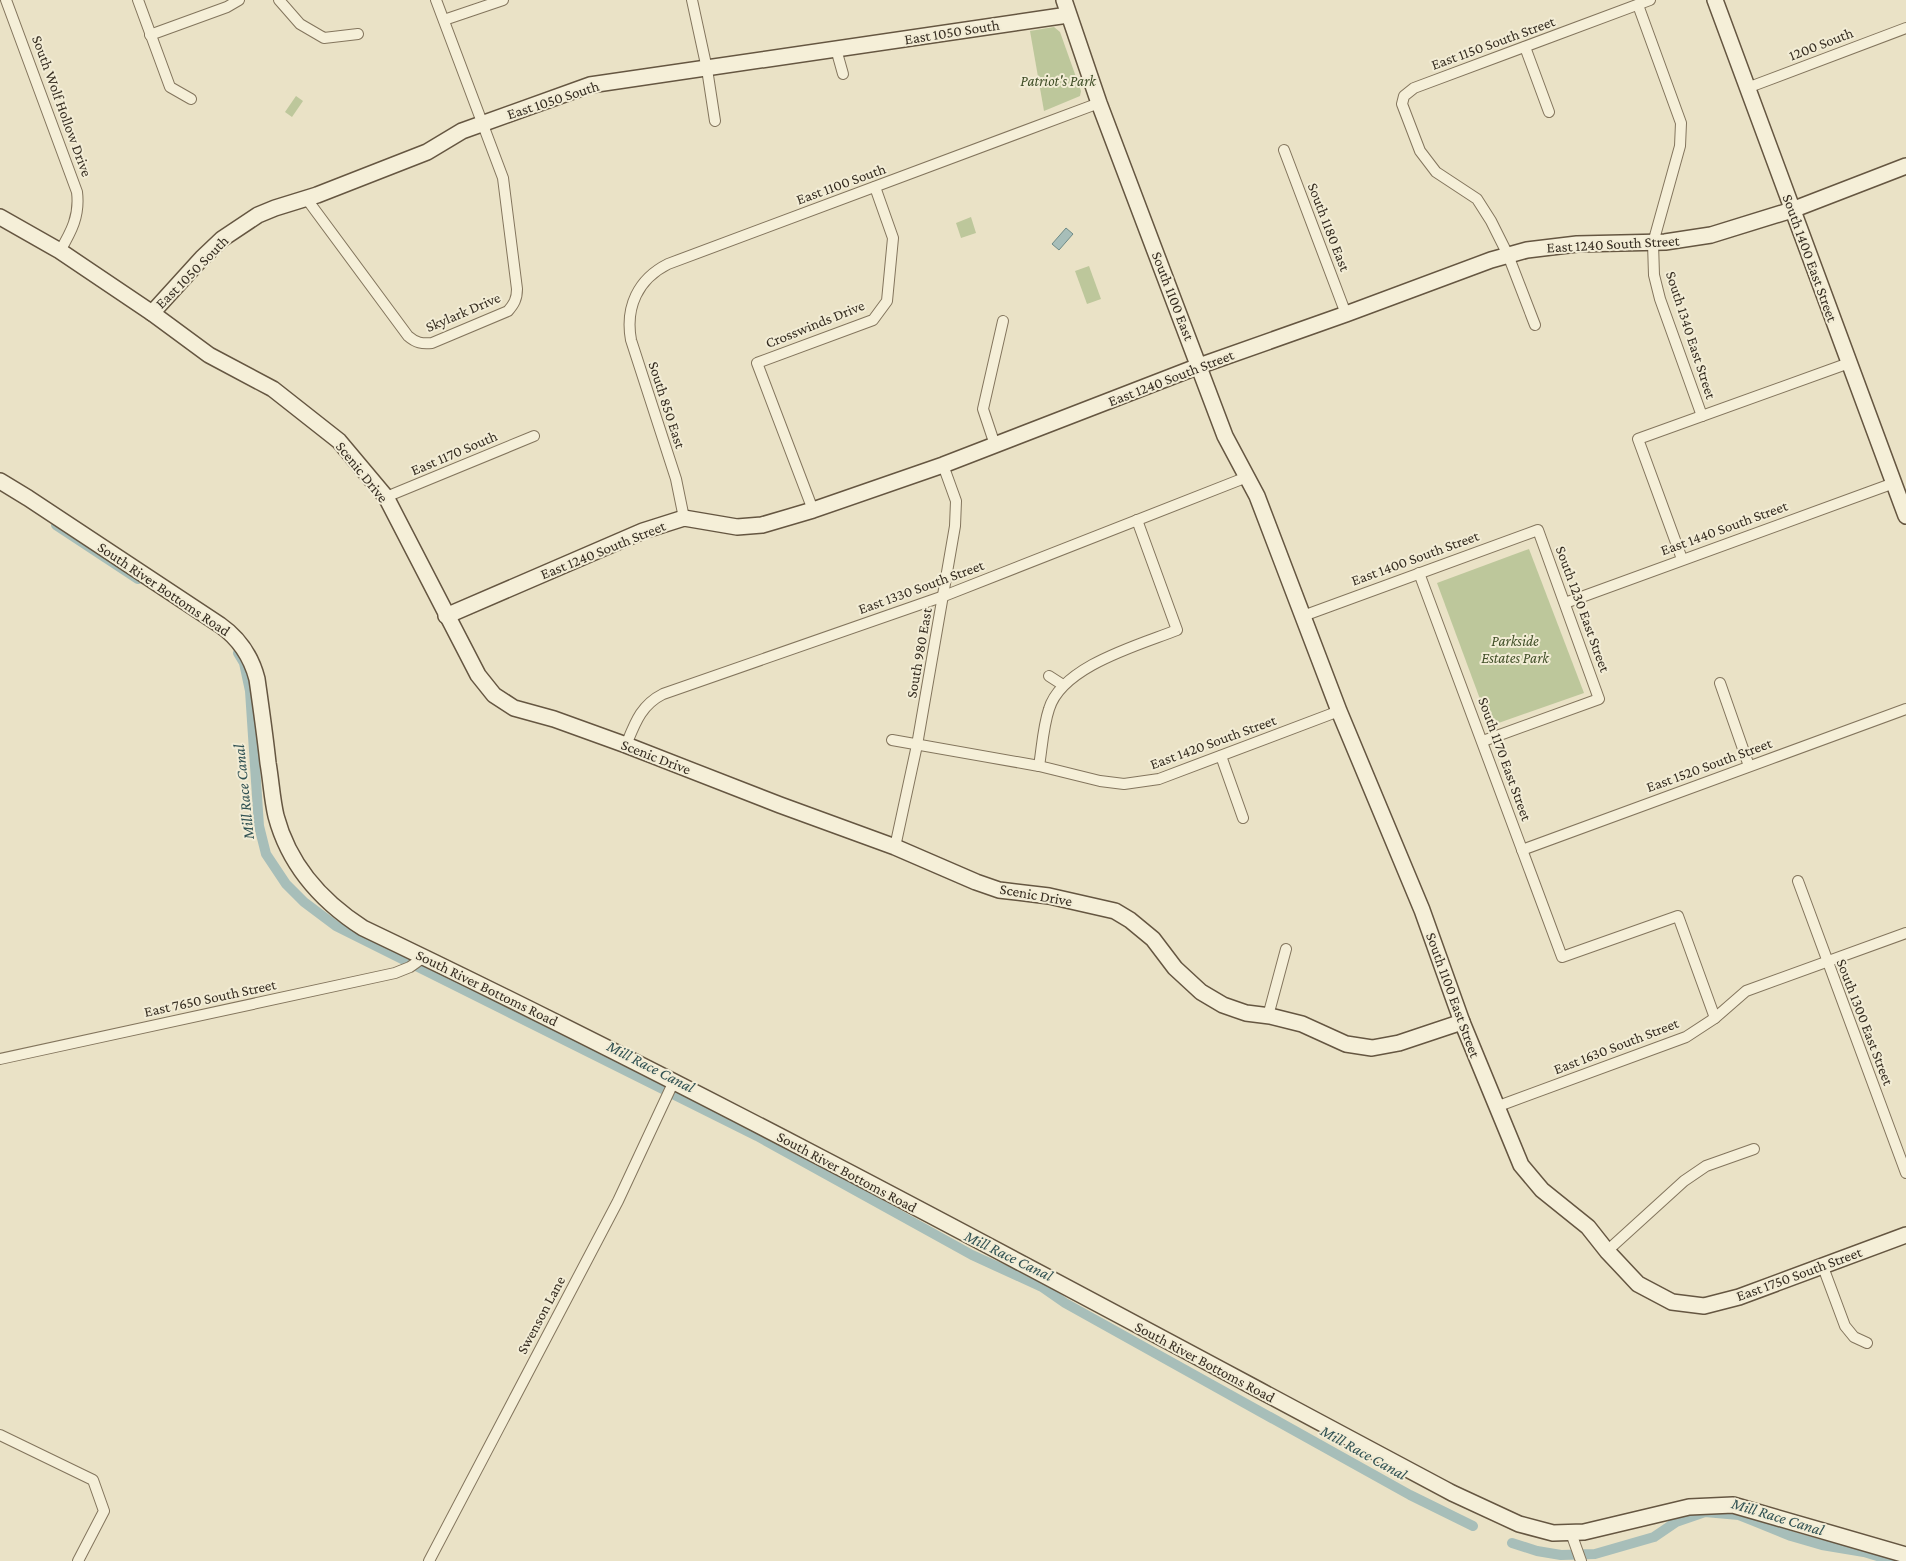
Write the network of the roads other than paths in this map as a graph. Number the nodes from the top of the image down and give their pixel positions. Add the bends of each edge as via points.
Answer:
1 (6, 0) edge
2 (138, 0) edge
3 (240, 0) edge
4 (279, 0) edge
5 (436, 0) edge
6 (503, 0) edge
7 (692, 0) edge
8 (1650, 0) edge
9 (1715, 0) edge
10 (1638, 5) junction
11 (1066, 7) edge
12 (444, 20) junction
13 (1906, 28) edge
14 (358, 34) dead end
15 (150, 35) junction
16 (1525, 47) junction
17 (836, 49) junction
18 (707, 69) junction
19 (843, 74) dead end
20 (1747, 88) junction
21 (190, 99) dead end
22 (1099, 103) junction
23 (1549, 112) dead end
24 (715, 121) dead end
25 (483, 123) junction
26 (1284, 150) dead end
27 (1906, 166) edge
28 (875, 187) junction
29 (306, 198) junction
30 (1792, 210) junction
31 (0, 216) edge
32 (1654, 243) junction
33 (60, 251) junction
34 (1508, 255) junction
35 (633, 301) joint
36 (152, 313) junction
37 (1346, 314) junction
38 (1003, 321) dead end
39 (1535, 325) dead end
40 (1849, 363) junction
41 (1199, 366) junction
42 (1702, 416) junction
43 (534, 436) dead end
44 (995, 444) junction
45 (943, 465) junction
46 (1247, 477) junction
47 (0, 481) edge
48 (1894, 483) junction
49 (386, 497) junction
50 (813, 510) junction
51 (1906, 516) edge
52 (684, 518) junction
53 (1137, 520) junction
54 (1538, 530) joint
55 (1682, 559) junction
56 (1419, 573) junction
57 (944, 596) junction
58 (1564, 603) junction
59 (446, 616) junction
60 (1303, 616) junction
61 (1049, 676) dead end
62 (1720, 684) dead end
63 (1063, 685) junction
64 (1906, 709) edge
65 (1339, 711) junction
66 (892, 740) dead end
67 (1483, 741) junction
68 (626, 744) junction
69 (917, 745) junction
70 (1221, 756) junction
71 (1038, 766) junction
72 (1749, 766) junction
73 (1242, 818) dead end
74 (895, 847) junction
75 (1522, 850) junction
76 (1798, 881) dead end
77 (1906, 932) edge
78 (1286, 949) dead end
79 (417, 962) junction
80 (1826, 962) junction
81 (1268, 1016) junction
82 (1715, 1018) junction
83 (1462, 1022) junction
84 (0, 1059) edge
85 (672, 1084) junction
86 (1496, 1107) junction
87 (1754, 1149) dead end
88 (1906, 1173) edge
89 (1906, 1235) edge
90 (1607, 1251) junction
91 (1823, 1267) junction
92 (1690, 1304) joint
93 (1867, 1343) dead end
94 (0, 1436) edge
95 (1571, 1533) junction
96 (1906, 1555) edge
97 (1579, 1557) edge
98 (78, 1561) edge
99 (430, 1561) edge

1 - 33 street, South Wolf Hollow Drive via 77,192 75,224
2 - 15 street
3 - 15 street
4 - 14 street via 300,24 324,38
5 - 12 street, Skylark Drive
6 - 12 street
7 - 18 street
8 - 10 street, East 1150 South Street
9 - 20 street, South 1400 East Street
10 - 16 street, East 1150 South Street
10 - 32 street, South 1340 East Street via 1681,123 1680,146
11 - 17 street, East 1050 South
11 - 22 street, South 1100 East
12 - 25 street, Skylark Drive
13 - 20 street, 1200 South
15 - 21 street via 170,87
16 - 23 street
16 - 34 street, East 1150 South Street via 1414,88 1404,96 1402,104 1420,152 1436,172 1477,199
17 - 18 street, East 1050 South
17 - 19 street
18 - 24 street
18 - 25 street, East 1050 South via 590,85
20 - 30 street, South 1400 East Street
22 - 28 street, East 1100 South
22 - 41 street, South 1100 East
25 - 29 street, East 1050 South via 462,131 427,152
25 - 29 street, Skylark Drive via 506,186 517,289 514,305 500,315 432,343 414,341
26 - 37 street, South 1180 East
27 - 30 street, East 1240 South Street
28 - 35 street, East 1100 South via 668,264 646,279
28 - 50 street, Crosswinds Drive via 893,238 886,301 873,320 757,363
29 - 36 street, East 1050 South via 275,208 237,228 202,258
30 - 32 street, East 1240 South Street via 1712,235
30 - 40 street, South 1400 East Street
31 - 33 street, Scenic Drive
32 - 34 street, East 1240 South Street via 1577,244
32 - 42 street, South 1340 East Street via 1654,275 1660,299
33 - 36 street, Scenic Drive
34 - 37 street, East 1240 South Street
34 - 39 street
35 - 52 street, South 850 East via 629,320 631,340 676,479
36 - 49 street, Scenic Drive via 209,355 273,389 338,441
37 - 41 street, East 1240 South Street
38 - 44 street via 983,409
40 - 42 street
40 - 48 street, South 1400 East Street
41 - 44 street, East 1240 South Street
41 - 46 street, South 1100 East via 1225,436
42 - 55 street via 1638,439
43 - 49 street, East 1170 South
44 - 45 street, East 1240 South Street
45 - 50 street, East 1240 South Street
45 - 57 street, South 980 East via 956,501
46 - 53 street, East 1330 South Street
46 - 60 street, South 1100 East
47 - 79 street, South River Bottoms Road via 212,619 237,639 256,674 275,814 294,861 326,901
48 - 51 street, South 1400 East Street
48 - 55 street, East 1440 South Street
49 - 59 street, Scenic Drive
50 - 52 street, East 1240 South Street via 762,525 738,526
52 - 59 street, East 1240 South Street via 643,531
53 - 57 street, East 1330 South Street
53 - 63 street via 1177,630 1086,667
54 - 56 street, East 1400 South Street
54 - 58 street, South 1230 East Street
55 - 58 street, East 1440 South Street
56 - 60 street, East 1400 South Street
56 - 67 street, South 1170 East Street
57 - 68 street, East 1330 South Street via 663,694 639,714
57 - 69 street, South 980 East
58 - 67 street, South 1230 East Street via 1600,699
59 - 68 street, Scenic Drive via 478,675 494,695 514,708
60 - 65 street, South 1100 East Street
61 - 63 street
62 - 72 street
63 - 71 street via 1049,708
64 - 72 street, East 1520 South Street
65 - 70 street, East 1420 South Street
65 - 83 street, South 1100 East Street via 1422,910
66 - 69 street, East 1420 South Street
67 - 75 street, South 1170 East Street
68 - 74 street, Scenic Drive
69 - 71 street, East 1420 South Street
69 - 74 street, South 980 East
70 - 71 street, East 1420 South Street via 1159,779 1124,784
70 - 73 street
72 - 75 street, East 1520 South Street
74 - 81 street, Scenic Drive via 999,890 1049,896 1115,911 1152,939 1175,968 1201,992 1223,1005
75 - 82 street, South 1170 East Street via 1562,957 1678,916
76 - 80 street, South 1300 East Street
77 - 80 street, East 1630 South Street
78 - 81 street
79 - 84 street, East 7650 South Street via 395,973
79 - 85 street, South River Bottoms Road
80 - 82 street, East 1630 South Street via 1746,992
80 - 88 street, South 1300 East Street
81 - 83 street, Scenic Drive via 1302,1024 1346,1044 1372,1048 1399,1043
82 - 86 street, East 1630 South Street via 1686,1037
83 - 86 street, South 1100 East Street
85 - 95 street, South River Bottoms Road via 1015,1260 1488,1511 1536,1530
85 - 99 street, Swenson Lane via 613,1210
86 - 90 street, South 1100 East Street via 1521,1164 1542,1190 1588,1227
87 - 90 street via 1706,1166 1684,1180
89 - 91 street, East 1750 South Street
90 - 92 street, South 1100 East Street via 1638,1284 1672,1302
91 - 92 street, East 1750 South Street via 1739,1297 1704,1306
91 - 93 street via 1846,1326 1854,1336
94 - 98 street via 93,1480 104,1511
95 - 96 street, South River Bottoms Road via 1689,1507 1733,1505
95 - 97 street

